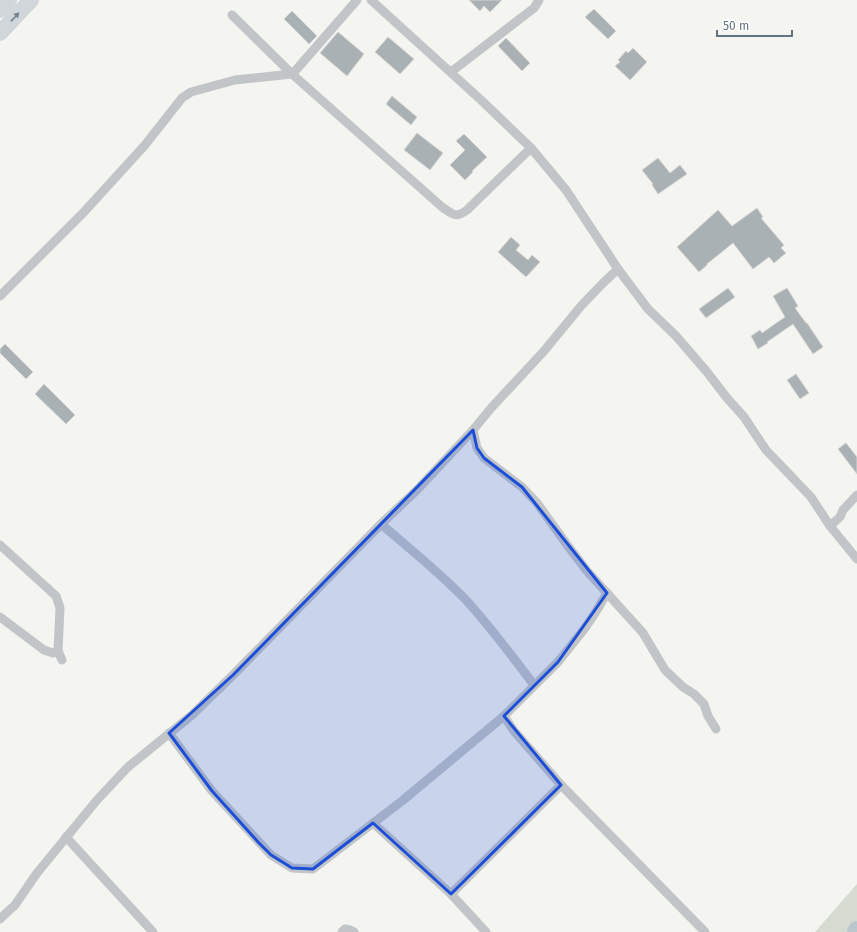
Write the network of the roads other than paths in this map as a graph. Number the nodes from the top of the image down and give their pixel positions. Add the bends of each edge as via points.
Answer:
1 (9, 0) edge
2 (31, 0) edge
3 (357, 0) edge
4 (371, 0) edge
5 (539, 0) edge
6 (0, 10) edge
7 (232, 15) dead end
8 (0, 33) edge
9 (451, 72) junction
10 (292, 74) junction
11 (531, 148) junction
12 (618, 269) junction
13 (0, 296) edge
14 (473, 430) junction
15 (857, 495) edge
16 (381, 524) junction
17 (830, 526) junction
18 (0, 545) edge
19 (857, 559) edge
20 (608, 593) junction
21 (0, 617) edge
22 (58, 651) junction
23 (62, 660) dead end
24 (534, 685) junction
25 (504, 716) junction
26 (716, 729) dead end
27 (169, 733) junction
28 (561, 785) junction
29 (373, 823) junction
30 (66, 837) junction
31 (451, 894) junction
32 (0, 919) edge
33 (153, 932) edge
34 (342, 932) edge
35 (354, 932) edge
36 (486, 932) edge
37 (705, 932) edge

1 - 6 highway
8 -> 2 highway
3 - 10 street
4 - 9 street
5 - 9 street via 534,8
7 - 10 street
9 - 11 street
10 - 11 street via 442,207 455,215 467,210
10 - 13 street via 235,80 191,92 182,98 145,145 84,212
11 - 12 street via 566,190
12 - 14 street via 581,306
12 - 17 street via 648,309 676,336 744,417 766,450 811,497
14 - 16 street
14 - 20 street via 477,448 484,458 522,487 537,503 587,571
15 - 17 street
16 - 24 street via 465,599
16 - 27 street via 233,675
17 - 19 street
18 - 22 street via 56,596 60,608
20 - 24 street via 575,642
20 - 26 street via 643,633 666,670 704,704
21 - 22 street via 44,650 53,653
22 - 23 street
24 - 25 street
25 - 28 street
25 - 29 street
27 - 29 street via 212,791 253,836 271,855 292,868 313,869
27 - 30 street via 128,767
28 - 31 street
28 - 37 street
29 - 31 street
30 - 32 street via 15,905
30 - 33 street
31 - 36 street
34 - 35 street via 345,929

